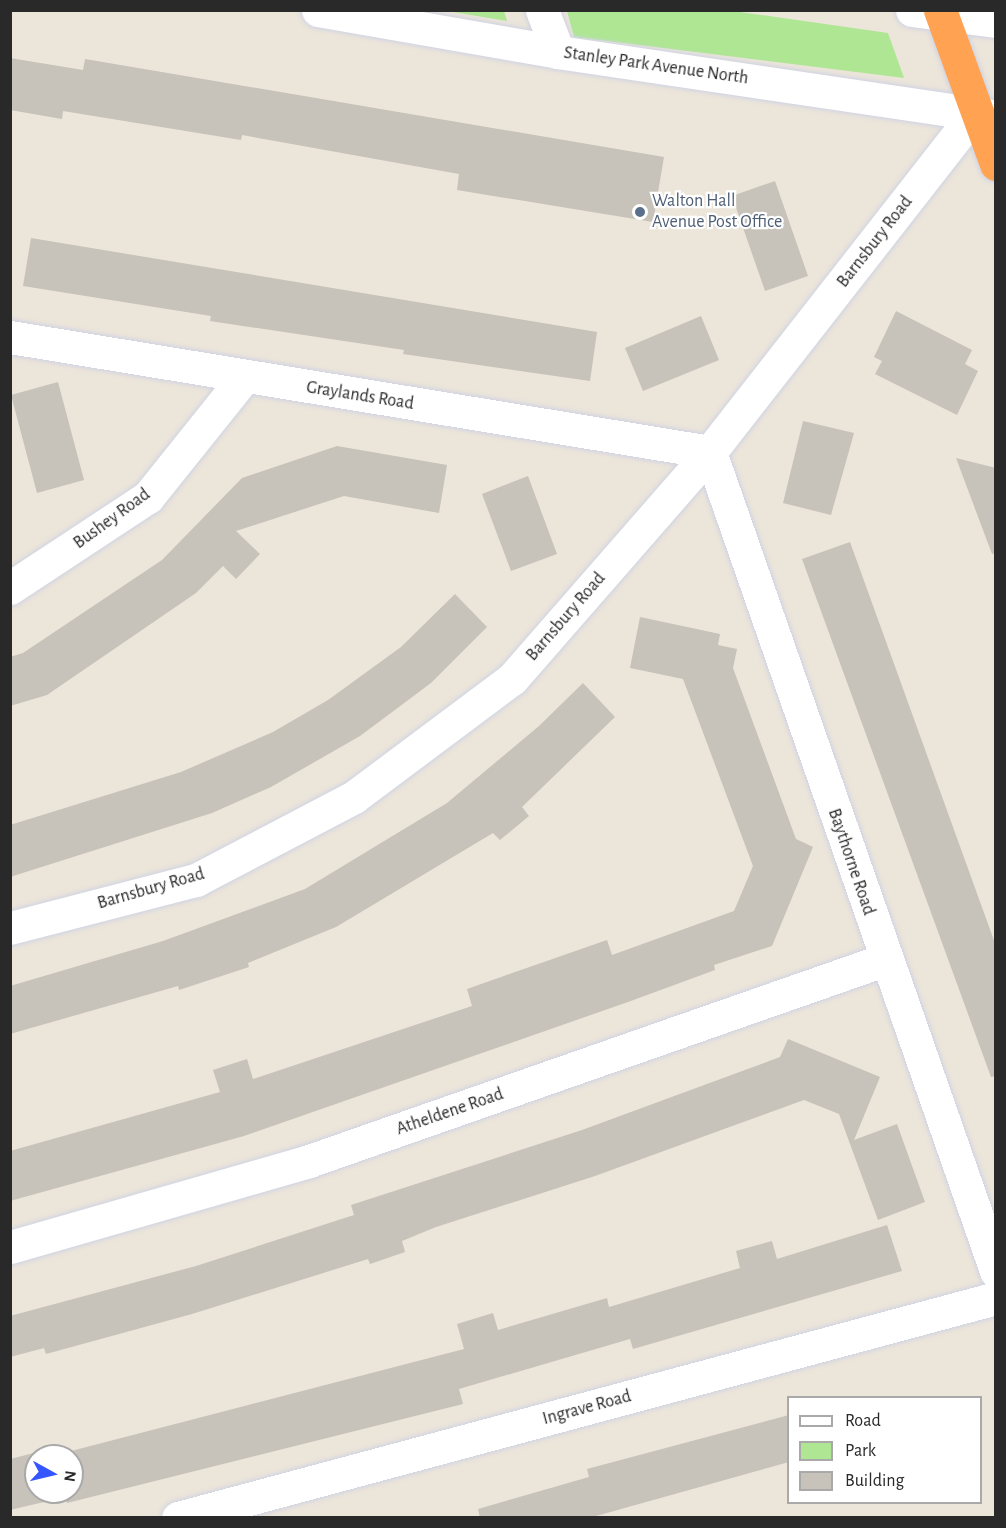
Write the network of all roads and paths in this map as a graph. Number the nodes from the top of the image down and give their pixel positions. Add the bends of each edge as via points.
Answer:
1 (318, 10) edge
2 (542, 10) edge
3 (931, 12) edge
4 (996, 21) edge
5 (558, 52) junction
6 (986, 114) edge
7 (996, 164) edge
8 (10, 337) edge
9 (244, 377) junction
10 (710, 452) junction
11 (10, 588) edge
12 (10, 928) edge
13 (884, 960) junction
14 (10, 1247) edge
15 (996, 1271) edge
16 (996, 1298) edge
17 (178, 1518) edge

1 - 5 street, Stanley Park Avenue North
2 - 5 street
3 - 4 street
3 - 6 highway
5 - 6 street, Stanley Park Avenue North
6 - 7 highway
6 - 10 street, Barnsbury Road
8 - 9 street, Graylands Road
9 - 10 street, Graylands Road
9 - 11 street, Bushey Road via 148,497
10 - 12 street, Barnsbury Road via 512,679 354,797 196,880
10 - 13 street, Baythorne Road
13 - 14 street, Atheldene Road via 309,1161
13 - 15 street, Baythorne Road
16 - 17 street, Ingrave Road

